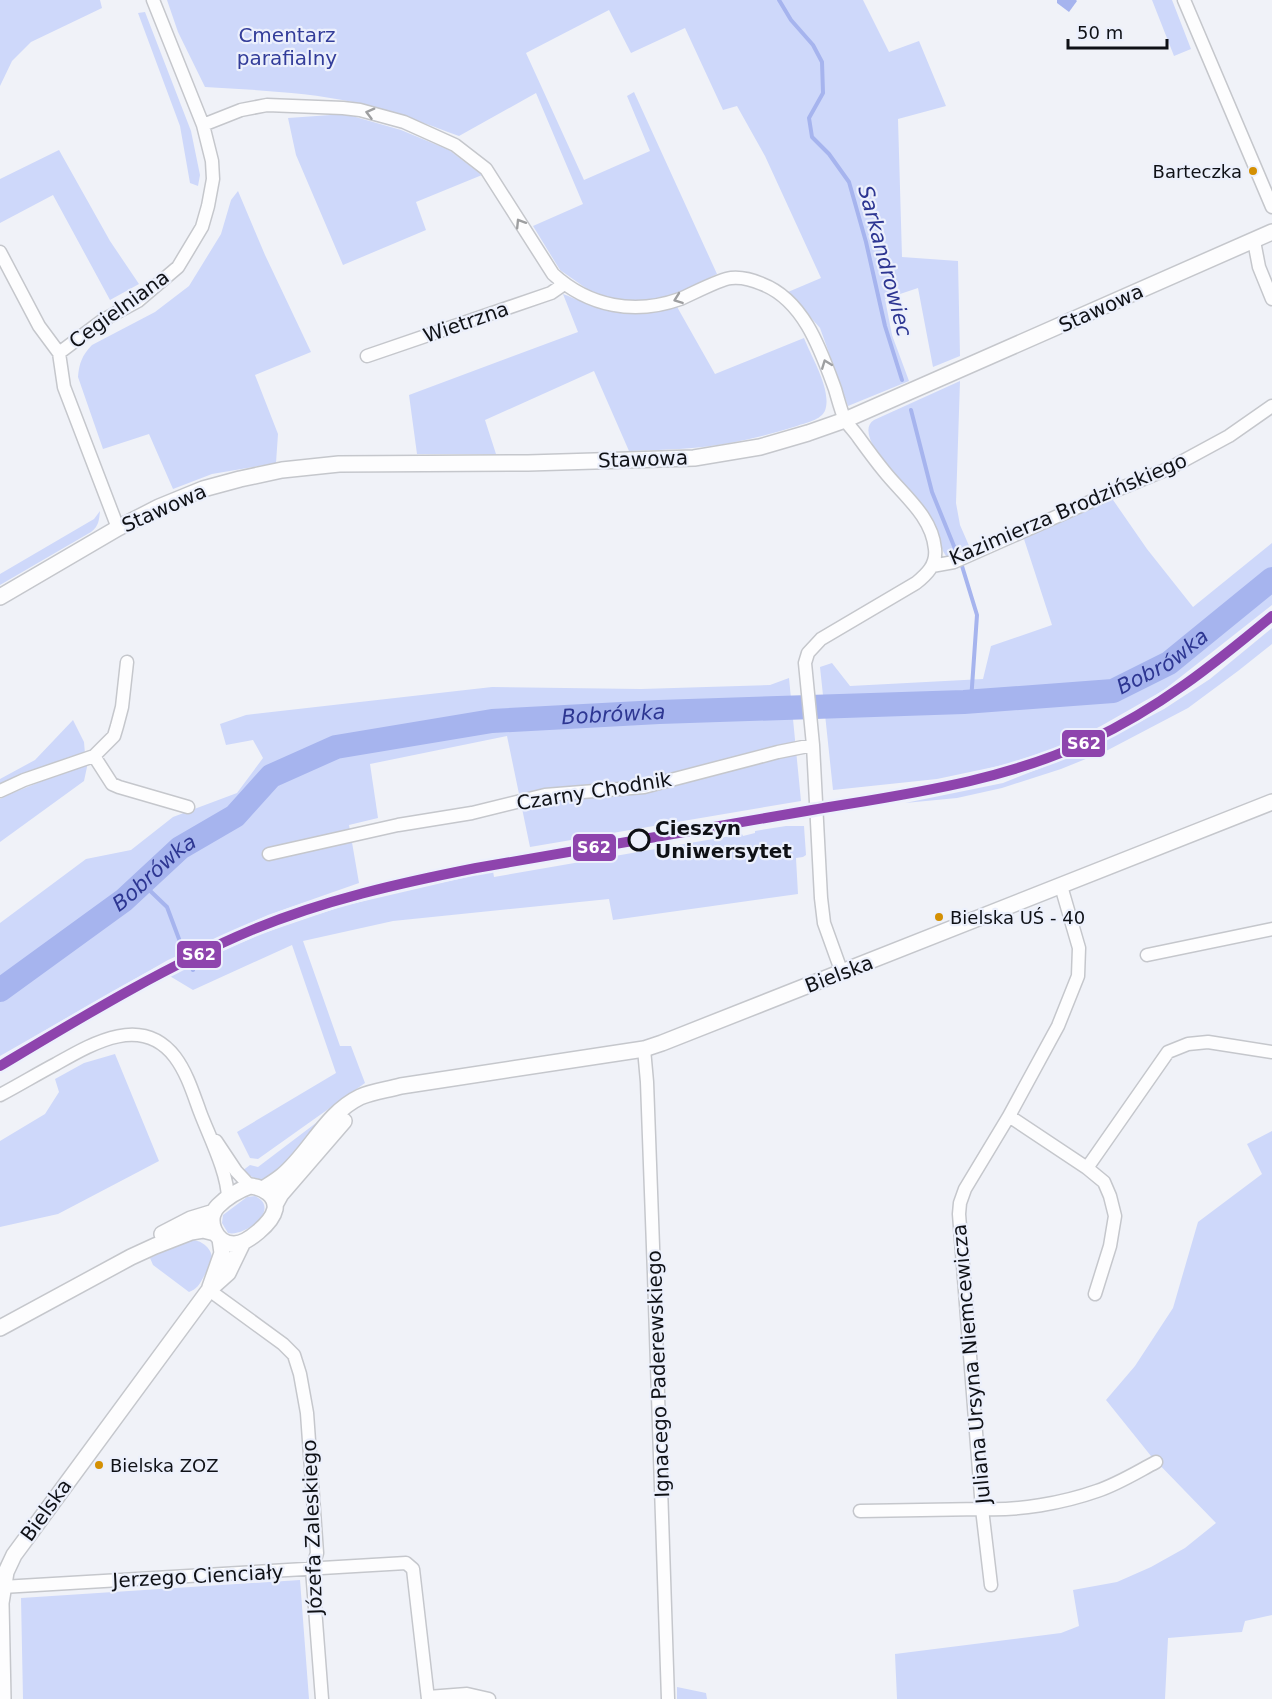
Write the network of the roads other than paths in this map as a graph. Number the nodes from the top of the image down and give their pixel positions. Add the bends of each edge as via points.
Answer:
1 (153, 0) edge
2 (1184, 0) edge
3 (203, 125) junction
4 (1272, 207) edge
5 (1272, 232) edge
6 (1254, 241) junction
7 (0, 252) edge
8 (564, 284) junction
9 (1272, 299) edge
10 (59, 353) junction
11 (367, 356) dead end
12 (1272, 406) edge
13 (845, 420) junction
14 (118, 528) junction
15 (932, 566) junction
16 (0, 597) edge
17 (127, 662) dead end
18 (813, 745) junction
19 (94, 756) junction
20 (0, 791) edge
21 (1272, 802) edge
22 (189, 807) dead end
23 (269, 854) dead end
24 (1061, 886) junction
25 (1272, 929) edge
26 (1147, 955) dead end
27 (842, 973) junction
28 (644, 1049) junction
29 (1272, 1052) edge
30 (391, 1089) junction
31 (0, 1095) edge
32 (1009, 1116) junction
33 (204, 1123) junction
34 (1087, 1168) junction
35 (256, 1188) junction
36 (228, 1199) junction
37 (275, 1204) junction
38 (214, 1212) junction
39 (217, 1236) junction
40 (243, 1242) junction
41 (131, 1257) junction
42 (209, 1290) junction
43 (1095, 1294) dead end
44 (0, 1328) edge
45 (1156, 1462) dead end
46 (982, 1509) junction
47 (860, 1511) dead end
48 (312, 1569) junction
49 (992, 1585) dead end
50 (10, 1587) junction
51 (428, 1698) edge
52 (3, 1699) edge
53 (322, 1699) edge
54 (489, 1699) edge
55 (668, 1699) edge

1 - 3 street, Cegielniana
2 - 4 street
8 -> 3 street via 553,274 486,169 455,145 404,122 360,110 267,105
3 - 10 street, Cegielniana via 213,179 202,227 178,267 138,302 103,320
5 - 6 street, Stawowa
6 - 9 street
6 - 13 street, Stawowa
7 - 10 street via 39,326
8 - 11 street, Wietrzna via 551,293
13 -> 8 street via 811,331 788,301 764,284 729,278 671,302 637,308 602,303
10 - 14 street, Cegielniana via 64,387
12 - 15 street, Kazimierza Brodzińskiego via 1229,436 1170,468 960,559
13 - 14 street, Stawowa via 760,447 694,458 339,464 282,470 203,489
13 - 15 street via 924,517 936,551
14 - 16 street, Stawowa
15 - 18 street, Kazimierza Brodzińskiego via 916,583 821,639 805,658
17 - 19 street via 114,736
18 - 23 street, Czarny Chodnik via 644,787 545,795
18 - 27 street, Kazimierza Brodzińskiego via 820,898
19 - 20 street
19 - 22 street via 112,784
21 - 24 street, Bielska
24 - 27 street, Bielska
24 - 32 street, Juliana Ursyna Niemcewicza via 1079,948 1078,976 1058,1026
25 - 26 street
27 - 28 street, Bielska
28 - 30 street, Bielska
28 - 55 street, Ignacego Paderewskiego
29 - 34 street via 1208,1042 1168,1052
30 - 35 street, Bielska via 368,1094 344,1107 288,1171
30 - 37 street, Bielska via 340,1124
31 - 33 street via 98,1041 142,1035 176,1059
32 - 34 street
32 - 46 street, Juliana Ursyna Niemcewicza via 965,1189 959,1214
33 - 35 street via 236,1170
33 - 36 street via 225,1179
34 - 43 street via 1104,1182 1115,1216
35 - 36 street
35 - 37 street via 270,1195
36 - 38 street
37 - 40 street via 265,1224
38 - 39 street
38 - 41 street via 164,1233
39 - 40 street via 229,1244
39 - 41 street via 203,1230 191,1232
39 - 42 street, Bielska via 222,1256
40 - 42 street, Bielska via 228,1273
41 - 44 street
42 - 48 street, Józefa Zaleskiego via 294,1355 307,1413 317,1553
42 - 50 street, Bielska via 23,1541 6,1572
45 - 46 street via 1098,1491 1071,1499
46 - 47 street
46 - 49 street, Juliana Ursyna Niemcewicza
48 - 50 street, Jerzego Cienciały
48 - 51 street, Jerzego Cienciały via 406,1563 413,1569
48 - 53 street, Józefa Zaleskiego
50 - 52 street, Bielska via 1,1603
51 - 54 street via 467,1694

